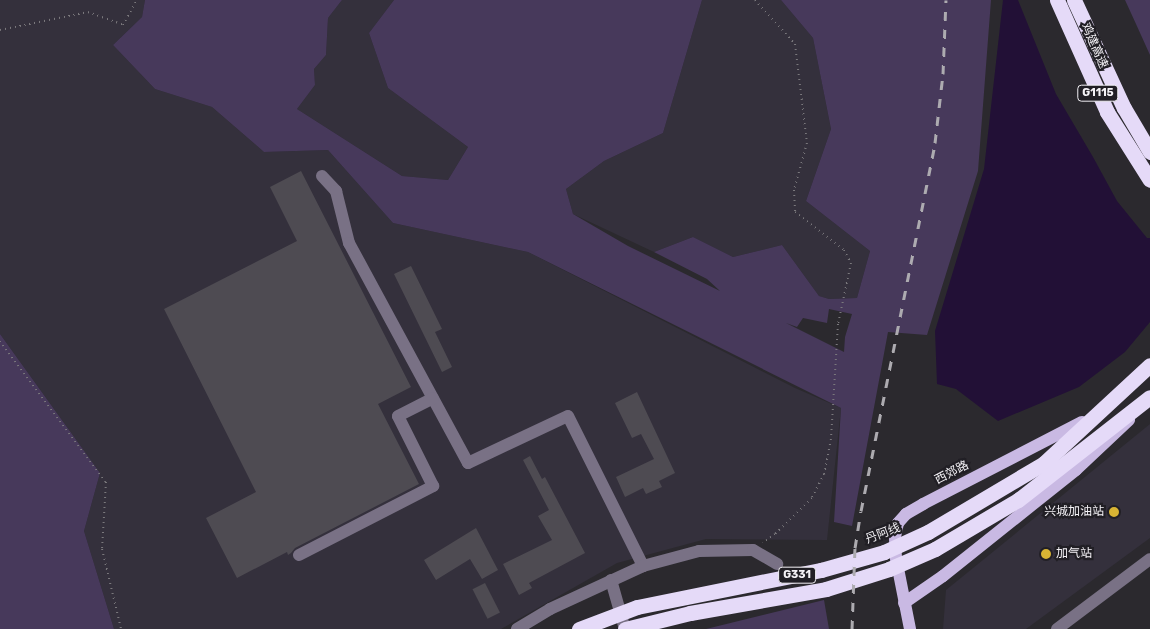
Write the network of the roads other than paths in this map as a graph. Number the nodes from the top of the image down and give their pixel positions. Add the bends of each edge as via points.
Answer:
1 (1057, 0) edge
2 (1074, 0) edge
3 (1150, 152) edge
4 (322, 176) dead end
5 (1150, 180) edge
6 (1150, 364) edge
7 (1150, 397) edge
8 (433, 398) junction
9 (1115, 399) junction
10 (300, 555) dead end
11 (1150, 560) edge
12 (777, 564) dead end
13 (643, 566) junction
14 (611, 580) junction
15 (904, 603) junction
16 (517, 629) edge
17 (579, 629) edge
18 (625, 629) edge
19 (910, 629) edge
20 (1058, 629) edge

1 - 5 highway, 鸡建高速 / G1115 via 1107,112
2 - 3 highway, 鸡建高速 / G1115 via 1124,108
4 - 8 street via 336,191 348,243
6 - 9 highway, 丹阿线 / G331
7 - 15 main road via 1076,470 944,576
7 - 18 highway, G331 via 1018,500 935,549 889,569 826,588 690,612
8 - 10 street via 398,416 433,486
8 - 13 street via 468,463 568,416
9 - 15 main road, 西郊路 via 1076,426 906,514 898,524 895,537
9 - 17 highway, 丹阿线 / G331 via 1044,463 928,532 884,552 821,570 636,607
11 - 20 street
12 - 13 street via 753,550 699,551
13 - 14 street
14 - 16 street
14 - 18 street
15 - 19 main road, 西郊路

